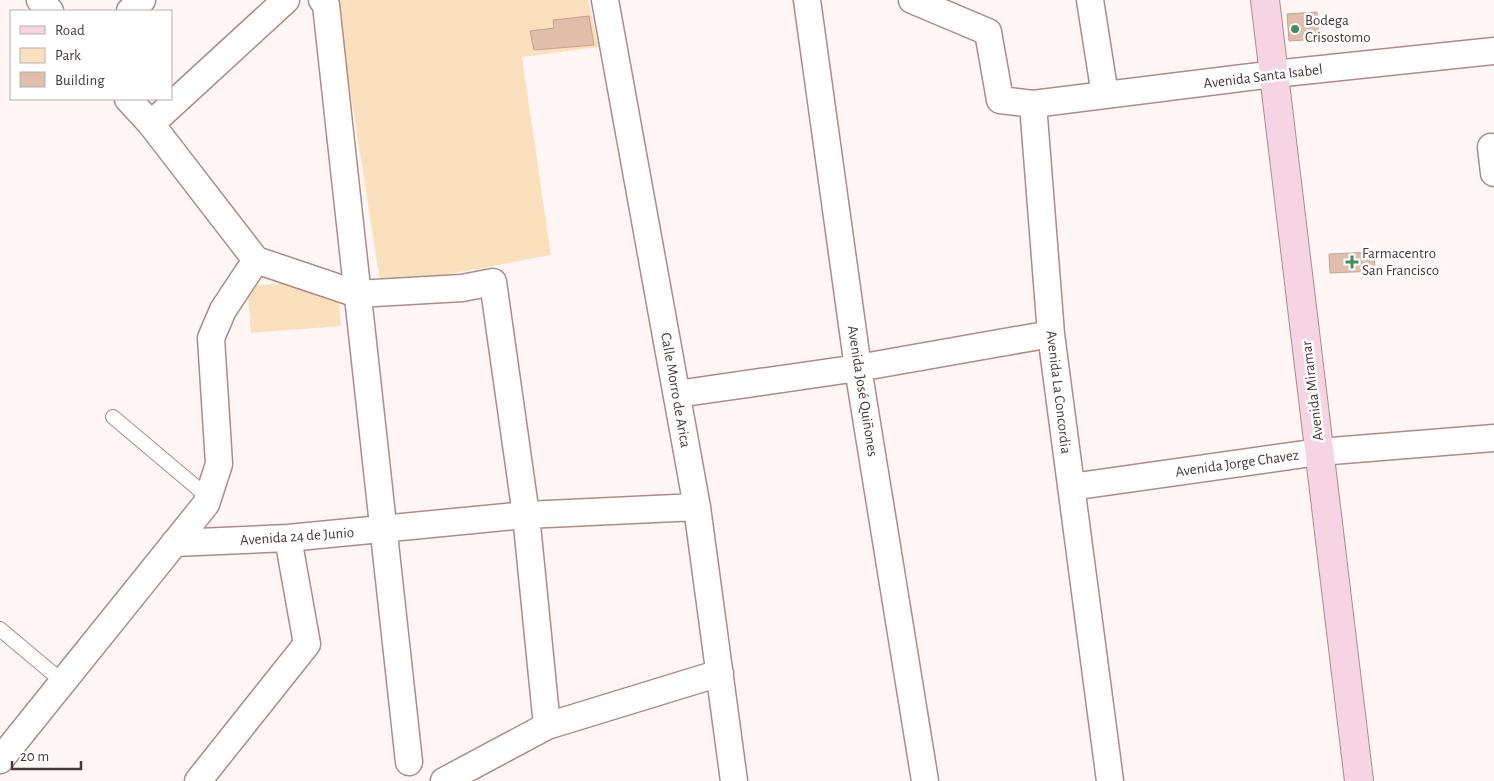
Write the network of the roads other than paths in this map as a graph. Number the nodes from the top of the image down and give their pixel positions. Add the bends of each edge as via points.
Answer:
1 (40, 0) edge
2 (142, 0) edge
3 (286, 0) edge
4 (322, 0) edge
5 (605, 0) edge
6 (807, 0) edge
7 (912, 0) edge
8 (1090, 0) edge
9 (1265, 0) edge
10 (49, 10) edge
11 (131, 10) edge
12 (1494, 51) edge
13 (1274, 74) junction
14 (1105, 95) junction
15 (129, 100) edge
16 (1033, 104) junction
17 (151, 124) junction
18 (1492, 147) dead end
19 (1494, 173) edge
20 (256, 260) junction
21 (357, 294) junction
22 (1052, 334) junction
23 (858, 368) junction
24 (677, 394) junction
25 (113, 417) dead end
26 (1494, 438) edge
27 (1319, 452) junction
28 (1071, 486) junction
29 (208, 498) junction
30 (697, 508) junction
31 (526, 515) junction
32 (383, 529) junction
33 (288, 538) junction
34 (174, 543) junction
35 (0, 629) edge
36 (720, 673) junction
37 (63, 682) junction
38 (547, 726) junction
39 (0, 760) edge
40 (409, 762) dead end
41 (198, 781) edge
42 (444, 781) edge
43 (734, 781) edge
44 (925, 781) edge
45 (1110, 781) edge
46 (1359, 781) edge

1 - 10 street
2 - 11 street
3 - 17 street
4 - 21 street via 326,5
5 - 24 street, Calle Morro de Arica
6 - 23 street, Avenida José Quiñones
7 - 16 street via 988,32 1000,100
8 - 14 street
9 - 13 street, Avenida Miramar
12 - 13 street, Avenida Santa Isabel
13 - 14 street, Avenida Santa Isabel
13 - 27 street, Avenida Miramar
14 - 16 street, Avenida Santa Isabel
15 - 17 street
16 - 22 street, Avenida La Concordia
17 - 20 street
18 - 19 street
20 - 21 street
20 - 29 street via 223,310 211,338 219,464
21 - 31 street via 462,288 493,282
21 - 32 street
22 - 23 street
22 - 28 street, Avenida La Concordia
23 - 24 street
23 - 44 street, Avenida José Quiñones
24 - 30 street, Calle Morro de Arica
25 - 29 lane
26 - 27 street, Avenida Jorge Chavez
27 - 28 street, Avenida Jorge Chavez
27 - 46 street, Avenida Miramar
28 - 45 street, Avenida La Concordia
29 - 34 street
30 - 31 street, Avenida 24 de Junio
30 - 36 street, Calle Morro de Arica
31 - 32 street, Avenida 24 de Junio
31 - 38 street
32 - 33 street, Avenida 24 de Junio
32 - 40 street
33 - 34 street, Avenida 24 de Junio
33 - 41 street via 307,644
34 - 37 street
35 - 37 lane
36 - 38 street
36 - 43 street, Calle Morro de Arica
37 - 39 street
38 - 42 street

